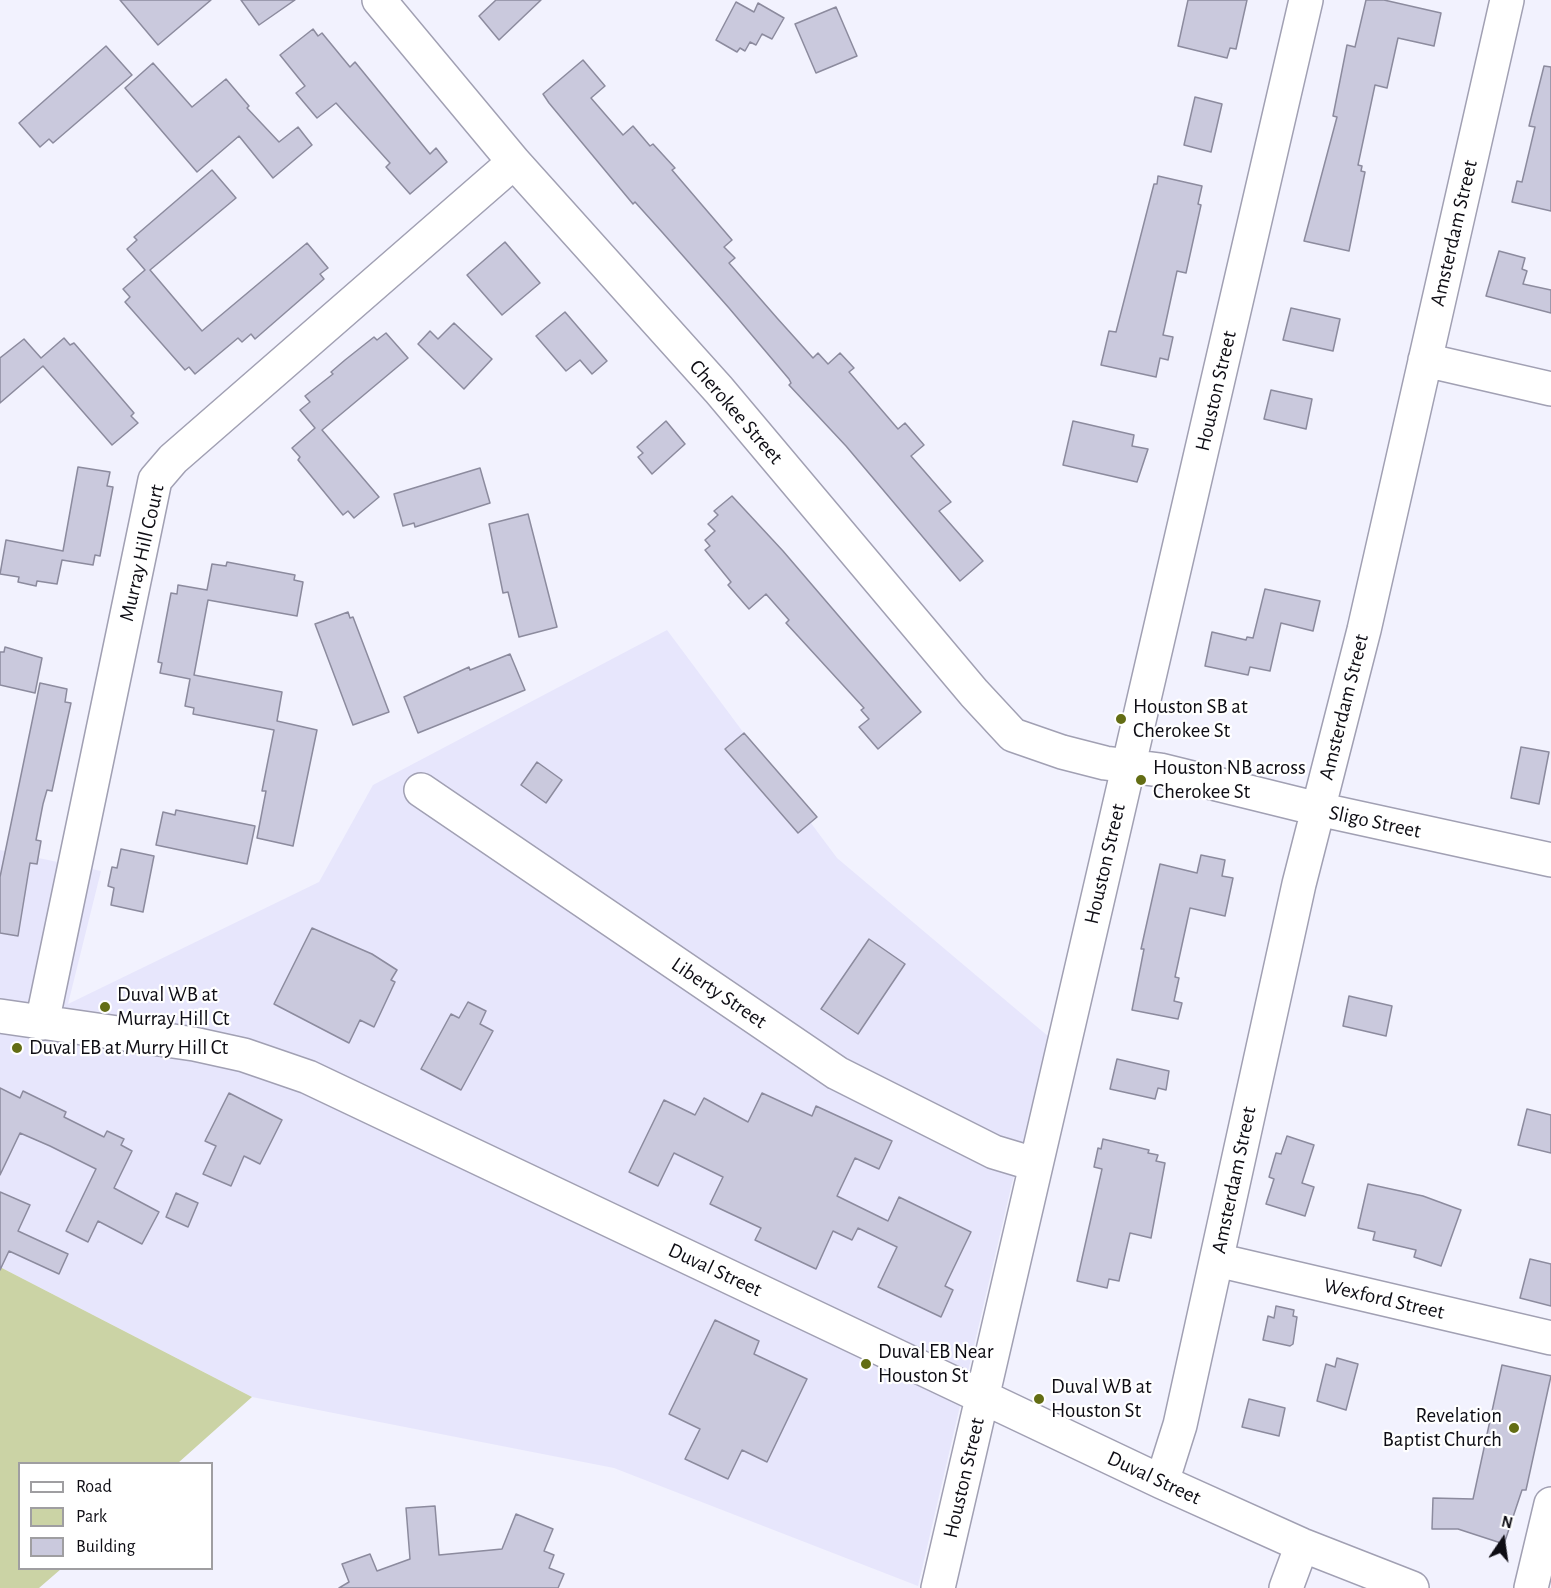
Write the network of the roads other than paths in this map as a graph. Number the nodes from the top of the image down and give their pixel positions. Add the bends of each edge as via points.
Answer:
1 (379, 0) edge
2 (1306, 0) edge
3 (1507, 0) edge
4 (514, 162) junction
5 (1425, 360) junction
6 (1551, 389) edge
7 (1128, 767) junction
8 (421, 790) dead end
9 (1318, 809) junction
10 (1551, 860) edge
11 (0, 1016) edge
12 (42, 1023) junction
13 (1034, 1164) junction
14 (1217, 1260) junction
15 (1551, 1338) edge
16 (983, 1398) junction
17 (1162, 1482) junction
18 (1551, 1504) edge
19 (1302, 1545) junction
20 (938, 1588) edge
21 (1286, 1588) edge
22 (1412, 1588) edge
23 (1531, 1588) edge

1 - 4 street, Cherokee Street
2 - 7 street, Houston Street
3 - 5 street, Amsterdam Street
4 - 7 street, Cherokee Street via 719,390 1012,735 1062,752
4 - 12 street, Murray Hill Court via 173,459 155,480
5 - 6 street
5 - 9 street, Amsterdam Street via 1364,630
7 - 9 street, Sligo Street via 1160,770
7 - 13 street, Houston Street
8 - 13 street, Liberty Street via 837,1073 994,1152
9 - 10 street, Sligo Street
9 - 14 street, Amsterdam Street
11 - 12 street, Duval Street
12 - 16 street, Duval Street via 195,1044 244,1055 308,1077
13 - 16 street, Houston Street
14 - 15 street, Wexford Street
14 - 17 street, Amsterdam Street via 1180,1425
16 - 17 street, Duval Street
16 - 20 street, Houston Street
17 - 19 street, Duval Street
18 - 23 street
19 - 21 street
19 - 22 street, Duval Street

